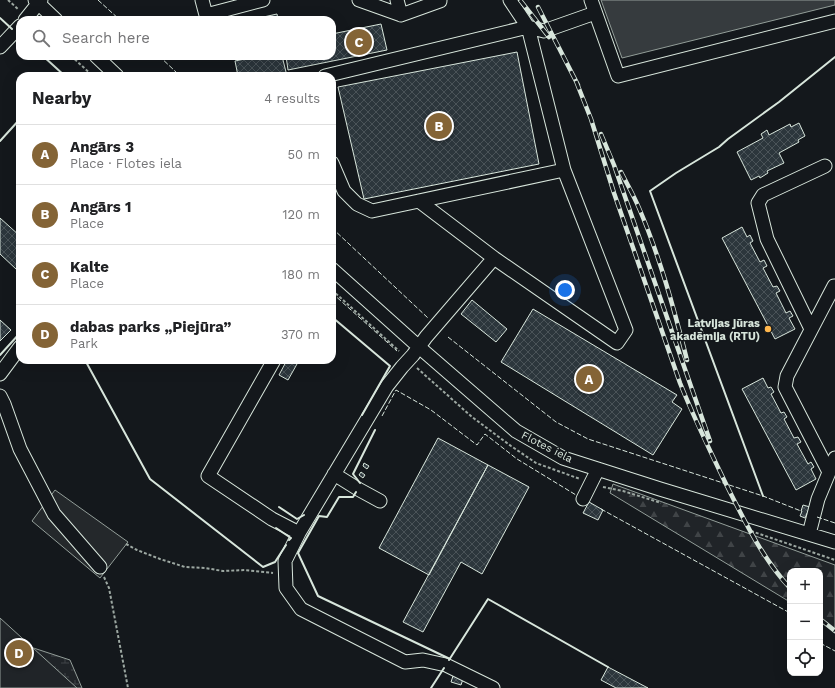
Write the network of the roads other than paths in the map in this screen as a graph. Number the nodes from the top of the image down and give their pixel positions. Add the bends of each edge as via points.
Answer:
1 (202, 0) edge
2 (263, 0) edge
3 (359, 0) edge
4 (397, 0) edge
5 (440, 0) edge
6 (510, 0) edge
7 (591, 0) edge
8 (38, 1) edge
9 (595, 13) junction
10 (401, 15) junction
11 (28, 16) edge
12 (52, 16) edge
13 (835, 21) edge
14 (528, 27) junction
15 (16, 30) edge
16 (0, 47) edge
17 (100, 60) edge
18 (113, 72) edge
19 (336, 73) edge
20 (825, 166) dead end
21 (564, 170) junction
22 (336, 172) edge
23 (420, 201) junction
24 (494, 258) junction
25 (336, 273) edge
26 (835, 286) edge
27 (811, 329) junction
28 (419, 347) junction
29 (16, 352) edge
30 (272, 364) edge
31 (0, 374) edge
32 (0, 396) edge
33 (835, 458) edge
34 (598, 469) junction
35 (829, 472) junction
36 (334, 474) junction
37 (582, 499) dead end
38 (380, 500) dead end
39 (299, 533) junction
40 (809, 534) junction
41 (835, 542) edge
42 (100, 567) road end
43 (493, 688) edge

1 - 2 street via 206,14
3 - 10 street
4 - 10 street
5 - 10 street
6 - 14 street
7 - 9 street
8 - 11 street
8 - 12 street
9 - 13 street via 618,76
9 - 14 street via 544,30
14 - 19 street
14 - 21 street
15 - 16 street
17 - 18 street
20 - 27 street via 763,195 758,203 767,238
21 - 23 street
21 - 24 street via 626,330 618,343
22 - 23 street via 344,191 357,204 372,211
23 - 24 street
24 - 28 street
25 - 28 street, Flotes iela
26 - 27 street
27 - 35 street via 787,376 785,387
28 - 34 street, Flotes iela via 516,431 563,458
28 - 36 street via 387,386
29 - 31 street
30 - 39 street via 208,476 272,519
32 - 42 street via 20,449 54,514
33 - 35 street
34 - 37 street
34 - 40 street, Flotes iela
35 - 40 street via 818,499
36 - 38 street
36 - 39 street
39 - 43 street via 285,561 286,588 301,609 405,662 423,660 446,665
40 - 41 street, Flotes iela

